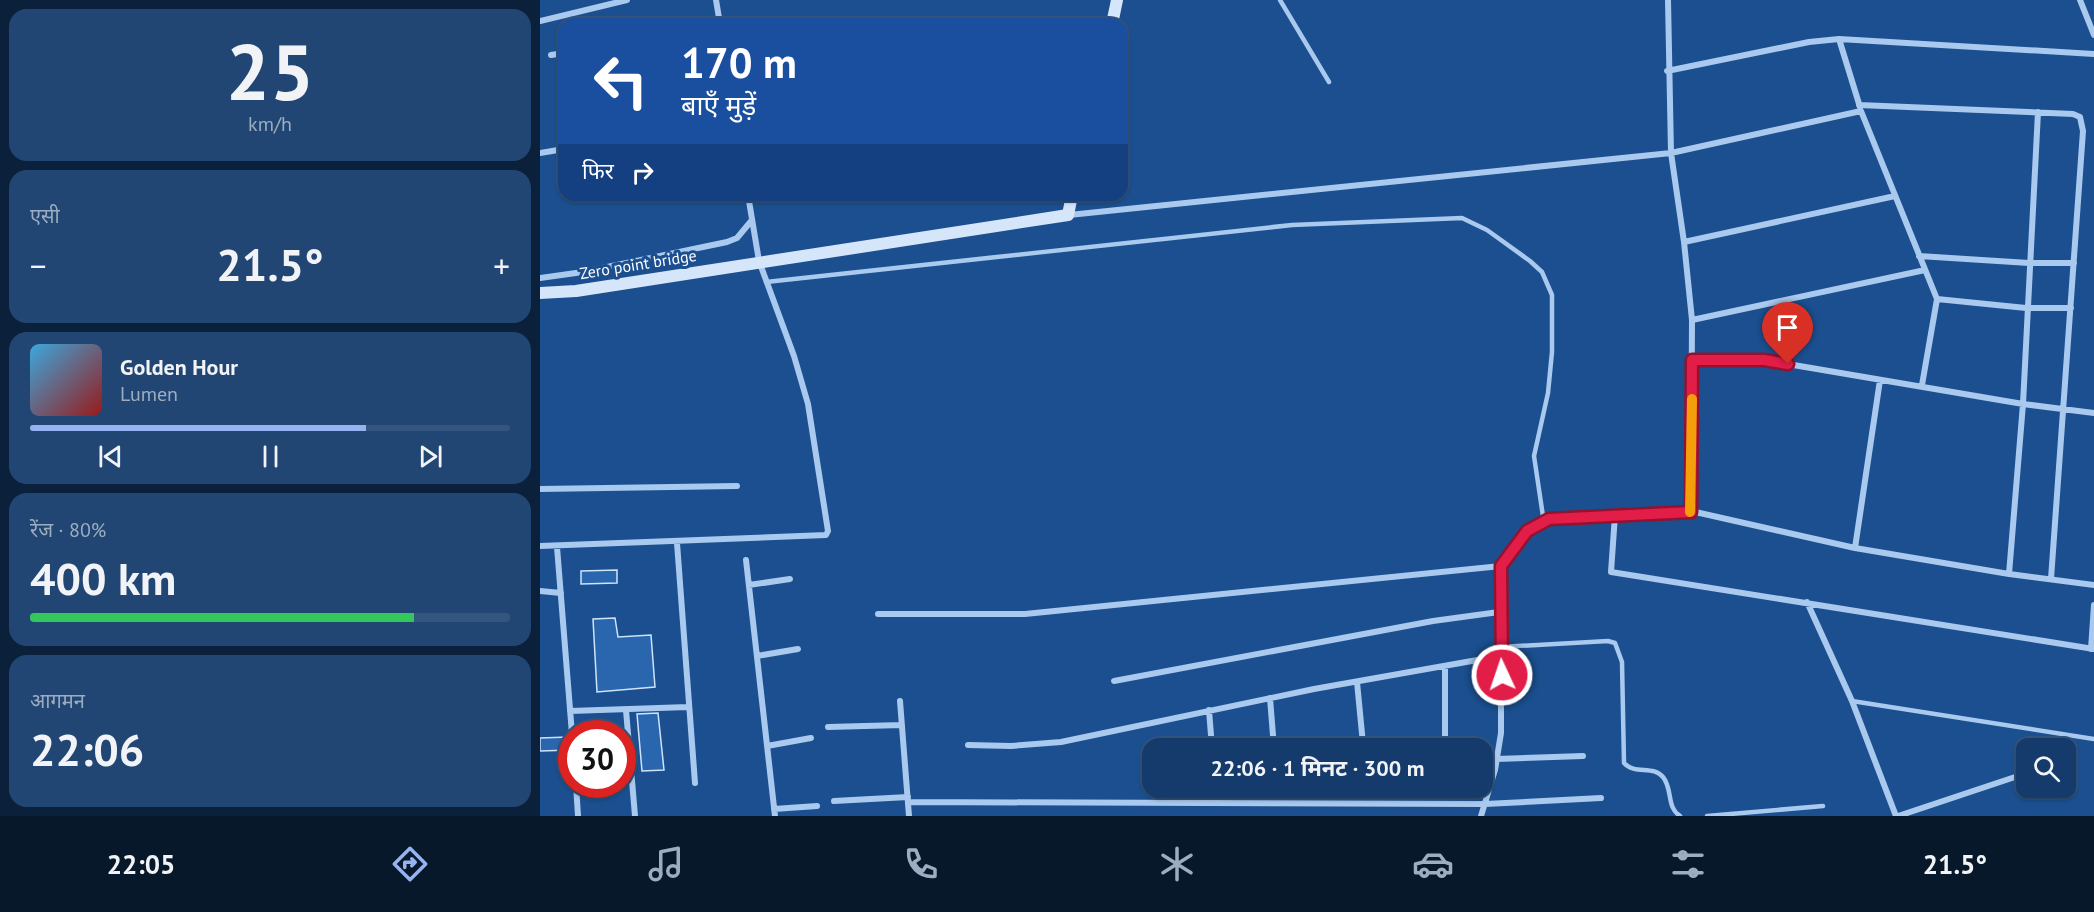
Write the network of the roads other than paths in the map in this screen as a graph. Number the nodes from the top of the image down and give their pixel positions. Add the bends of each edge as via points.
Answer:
1 (627, 0) edge
2 (716, 0) edge
3 (1117, 0) edge
4 (1280, 0) edge
5 (1668, 0) edge
6 (2080, 0) edge
7 (719, 18) edge
8 (1113, 18) edge
9 (540, 21) edge
10 (2094, 35) edge
11 (1839, 39) junction
12 (558, 54) edge
13 (2094, 54) edge
14 (551, 55) dead end
15 (1668, 71) junction
16 (1329, 82) dead end
17 (1860, 108) junction
18 (2038, 112) junction
19 (558, 149) edge
20 (540, 153) edge
21 (1671, 153) junction
22 (1895, 196) junction
23 (749, 201) edge
24 (1071, 201) edge
25 (1068, 215) junction
26 (752, 220) junction
27 (1684, 242) junction
28 (1919, 256) junction
29 (759, 261) junction
30 (2029, 263) junction
31 (2074, 263) junction
32 (1925, 270) junction
33 (540, 278) edge
34 (766, 282) junction
35 (540, 293) edge
36 (1937, 299) junction
37 (2026, 308) junction
38 (2071, 308) junction
39 (1692, 320) junction
40 (1692, 360) junction
41 (1880, 380) junction
42 (1922, 385) junction
43 (2023, 404) junction
44 (2063, 409) junction
45 (2094, 413) edge
46 (737, 486) dead end
47 (540, 489) edge
48 (1691, 512) junction
49 (1615, 515) junction
50 (1544, 523) junction
51 (677, 543) junction
52 (540, 546) edge
53 (557, 547) junction
54 (1855, 548) junction
55 (746, 560) dead end
56 (1501, 566) junction
57 (2009, 574) junction
58 (790, 579) dead end
59 (2051, 579) junction
60 (749, 585) junction
61 (2094, 585) edge
62 (540, 591) edge
63 (561, 593) junction
64 (1807, 602) junction
65 (2094, 605) edge
66 (1499, 612) junction
67 (878, 614) dead end
68 (1500, 647) junction
69 (798, 649) dead end
70 (2092, 649) edge
71 (757, 656) junction
72 (1500, 656) junction
73 (1445, 666) junction
74 (1114, 681) dead end
75 (1357, 682) junction
76 (1270, 698) junction
77 (900, 701) dead end
78 (1852, 701) junction
79 (688, 707) junction
80 (626, 710) junction
81 (1209, 710) junction
82 (570, 711) junction
83 (571, 720) edge
84 (902, 725) junction
85 (828, 727) dead end
86 (811, 738) dead end
87 (1211, 738) edge
88 (1273, 738) edge
89 (1362, 738) edge
90 (1445, 738) edge
91 (2094, 740) edge
92 (968, 745) dead end
93 (767, 746) junction
94 (1583, 756) dead end
95 (1496, 759) junction
96 (2016, 777) edge
97 (695, 783) dead end
98 (576, 798) edge
99 (1216, 798) edge
100 (1600, 798) dead end
101 (908, 800) junction
102 (834, 801) dead end
103 (1216, 801) junction
104 (1485, 804) junction
105 (816, 806) dead end
106 (1823, 806) dead end
107 (775, 813) edge
108 (577, 816) edge
109 (635, 816) edge
110 (909, 816) edge
111 (1480, 816) edge
112 (1680, 816) edge
113 (1707, 816) edge
114 (1897, 816) edge

1 - 9 street
2 - 7 street
3 - 8 street
4 - 16 lane
5 - 15 street
6 - 10 street
11 - 13 street
11 - 15 street
11 - 17 street
12 - 14 street
15 - 21 street
17 - 18 street
17 - 21 street
17 - 22 street
18 - 30 street
18 - 31 street via 2073,114 2082,123
19 - 20 street
21 - 25 street
21 - 27 street
22 - 27 street
22 - 28 street
23 - 26 street
24 - 25 street
25 - 29 street, Zero point bridge
26 - 29 street
26 - 33 street via 737,238 727,242
27 - 39 street
28 - 30 street
28 - 32 street
29 - 34 street
29 - 35 street, Zero point bridge via 576,291
30 - 31 street
30 - 37 street
31 - 38 street
32 - 36 street
32 - 39 street
34 - 50 lane via 1292,225 1462,218 1488,230 1530,261 1542,272 1552,295 1548,393 1534,456
34 - 51 street via 808,404 828,531 821,537
36 - 37 street
36 - 42 street
37 - 38 street
37 - 43 street
38 - 44 street
39 - 40 street
40 - 41 street via 1764,360
40 - 48 street
41 - 42 street
41 - 54 street
42 - 43 street
43 - 44 street
43 - 57 street
44 - 45 street
44 - 59 street
46 - 47 street
48 - 49 street
48 - 54 street
49 - 50 street via 1549,519
49 - 64 street via 1611,572
50 - 56 street via 1527,531
51 - 53 street
51 - 79 street
52 - 53 street
53 - 63 street
54 - 57 street
55 - 60 street
56 - 66 street
56 - 67 street via 1025,614
57 - 59 street
58 - 60 street
59 - 61 street
60 - 71 street
62 - 63 street
63 - 82 street
64 - 70 street
64 - 78 street
65 - 70 street
66 - 68 street
66 - 74 street
68 - 72 street
68 - 112 lane via 1608,640 1615,643 1622,662 1624,763 1629,768 1660,774 1666,780 1671,805
69 - 71 street
71 - 93 street
72 - 73 street
72 - 95 street via 1503,694
73 - 75 street
73 - 90 street
75 - 76 street
75 - 89 street
76 - 81 street
76 - 88 street
77 - 84 street
78 - 91 lane
78 - 114 street
79 - 80 street
79 - 97 street
80 - 82 street
80 - 109 street
81 - 87 street
81 - 92 street via 1061,742
82 - 83 street
84 - 85 street
84 - 101 street
86 - 93 street
93 - 107 street
94 - 95 street
95 - 104 street
96 - 114 street
98 - 108 street
99 - 103 street
100 - 104 street
101 - 102 street
101 - 103 street
101 - 110 street
103 - 104 street
104 - 111 street
105 - 107 street
106 - 113 lane

